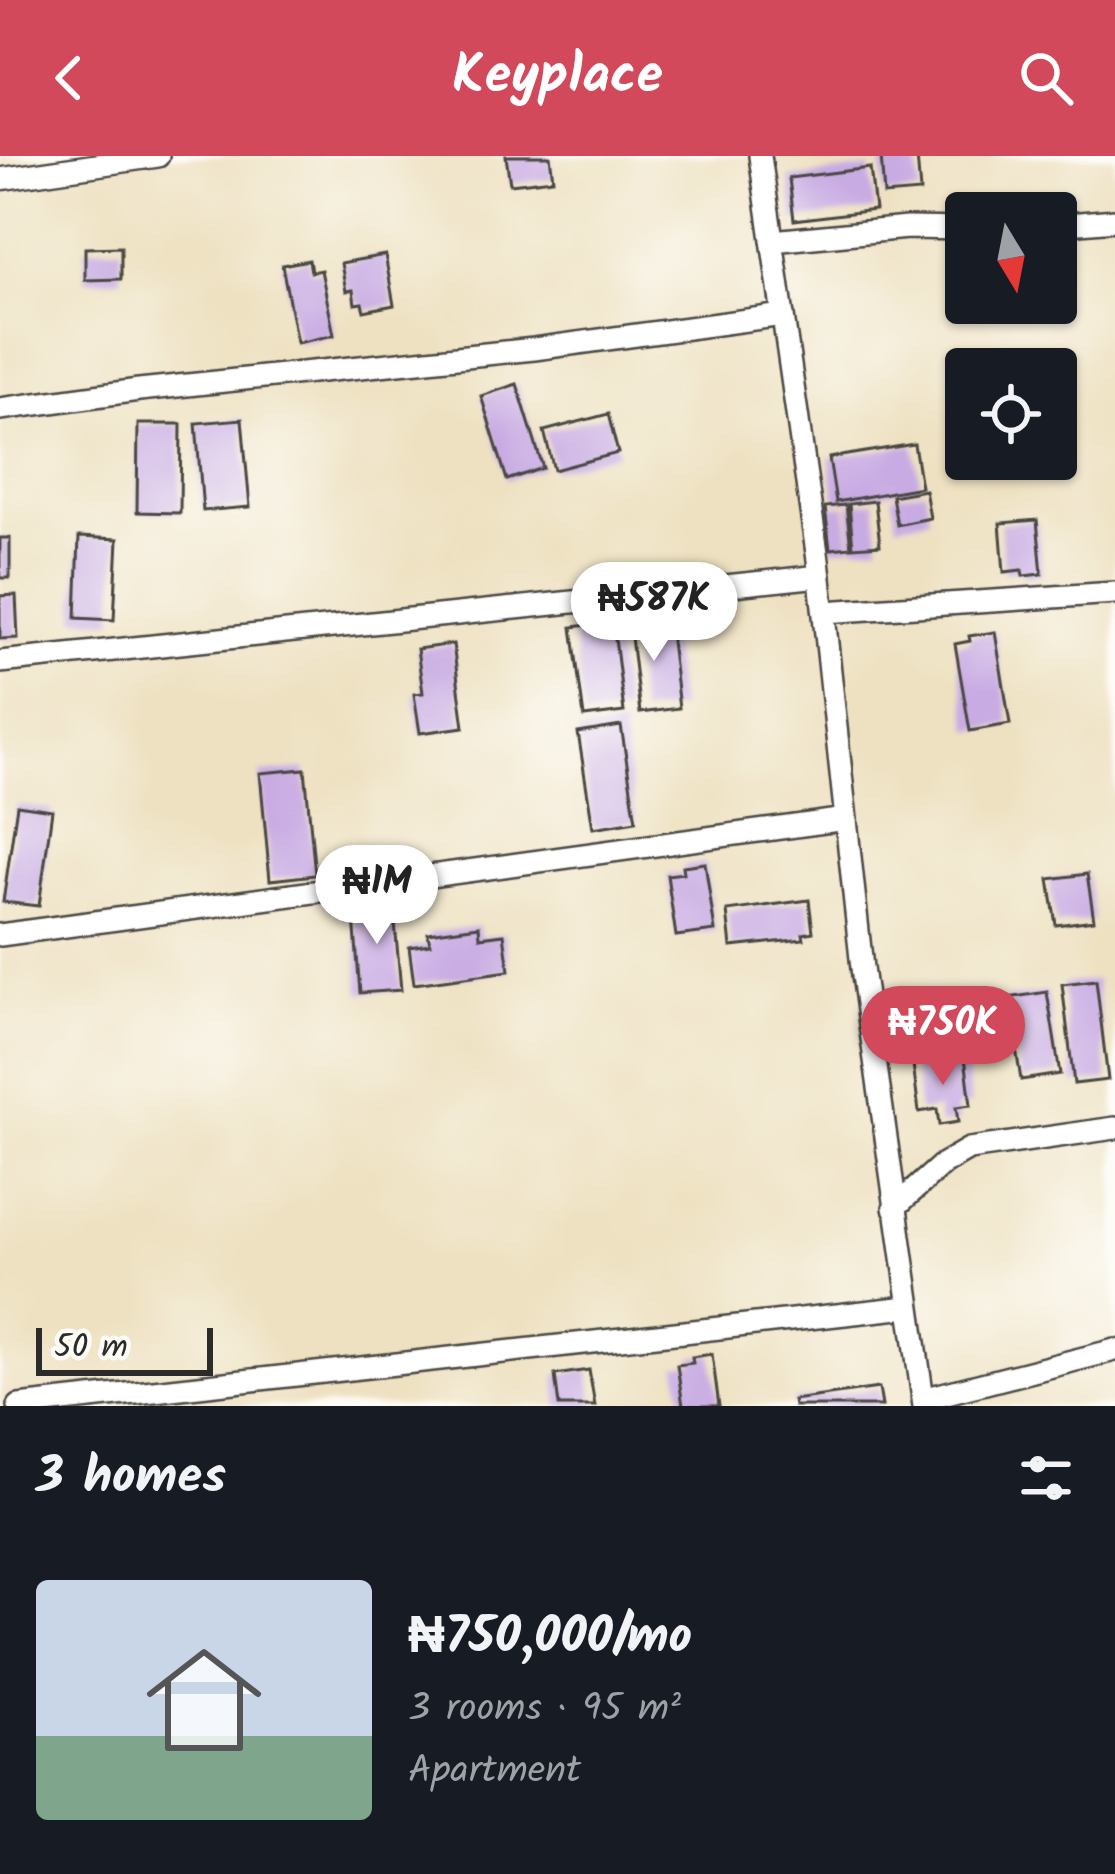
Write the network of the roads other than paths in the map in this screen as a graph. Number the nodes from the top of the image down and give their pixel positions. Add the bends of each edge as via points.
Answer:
1 (158, 156) edge
2 (760, 156) edge
3 (0, 179) edge
4 (1115, 220) edge
5 (1077, 223) edge
6 (945, 229) edge
7 (772, 241) junction
8 (783, 315) junction
9 (0, 409) edge
10 (820, 576) junction
11 (1115, 592) edge
12 (824, 612) junction
13 (0, 662) edge
14 (846, 819) junction
15 (0, 935) edge
16 (1115, 1128) edge
17 (894, 1208) junction
18 (908, 1307) junction
19 (1115, 1350) edge
20 (924, 1403) edge
21 (19, 1406) edge

1 - 3 street
2 - 7 street
4 - 5 street
6 - 7 street
7 - 8 street
8 - 9 street
8 - 10 street
10 - 12 street
10 - 13 street
11 - 12 street
12 - 14 street
14 - 15 street
14 - 17 street
16 - 17 street via 969,1149
17 - 18 street
18 - 20 street
18 - 21 street
19 - 20 street

